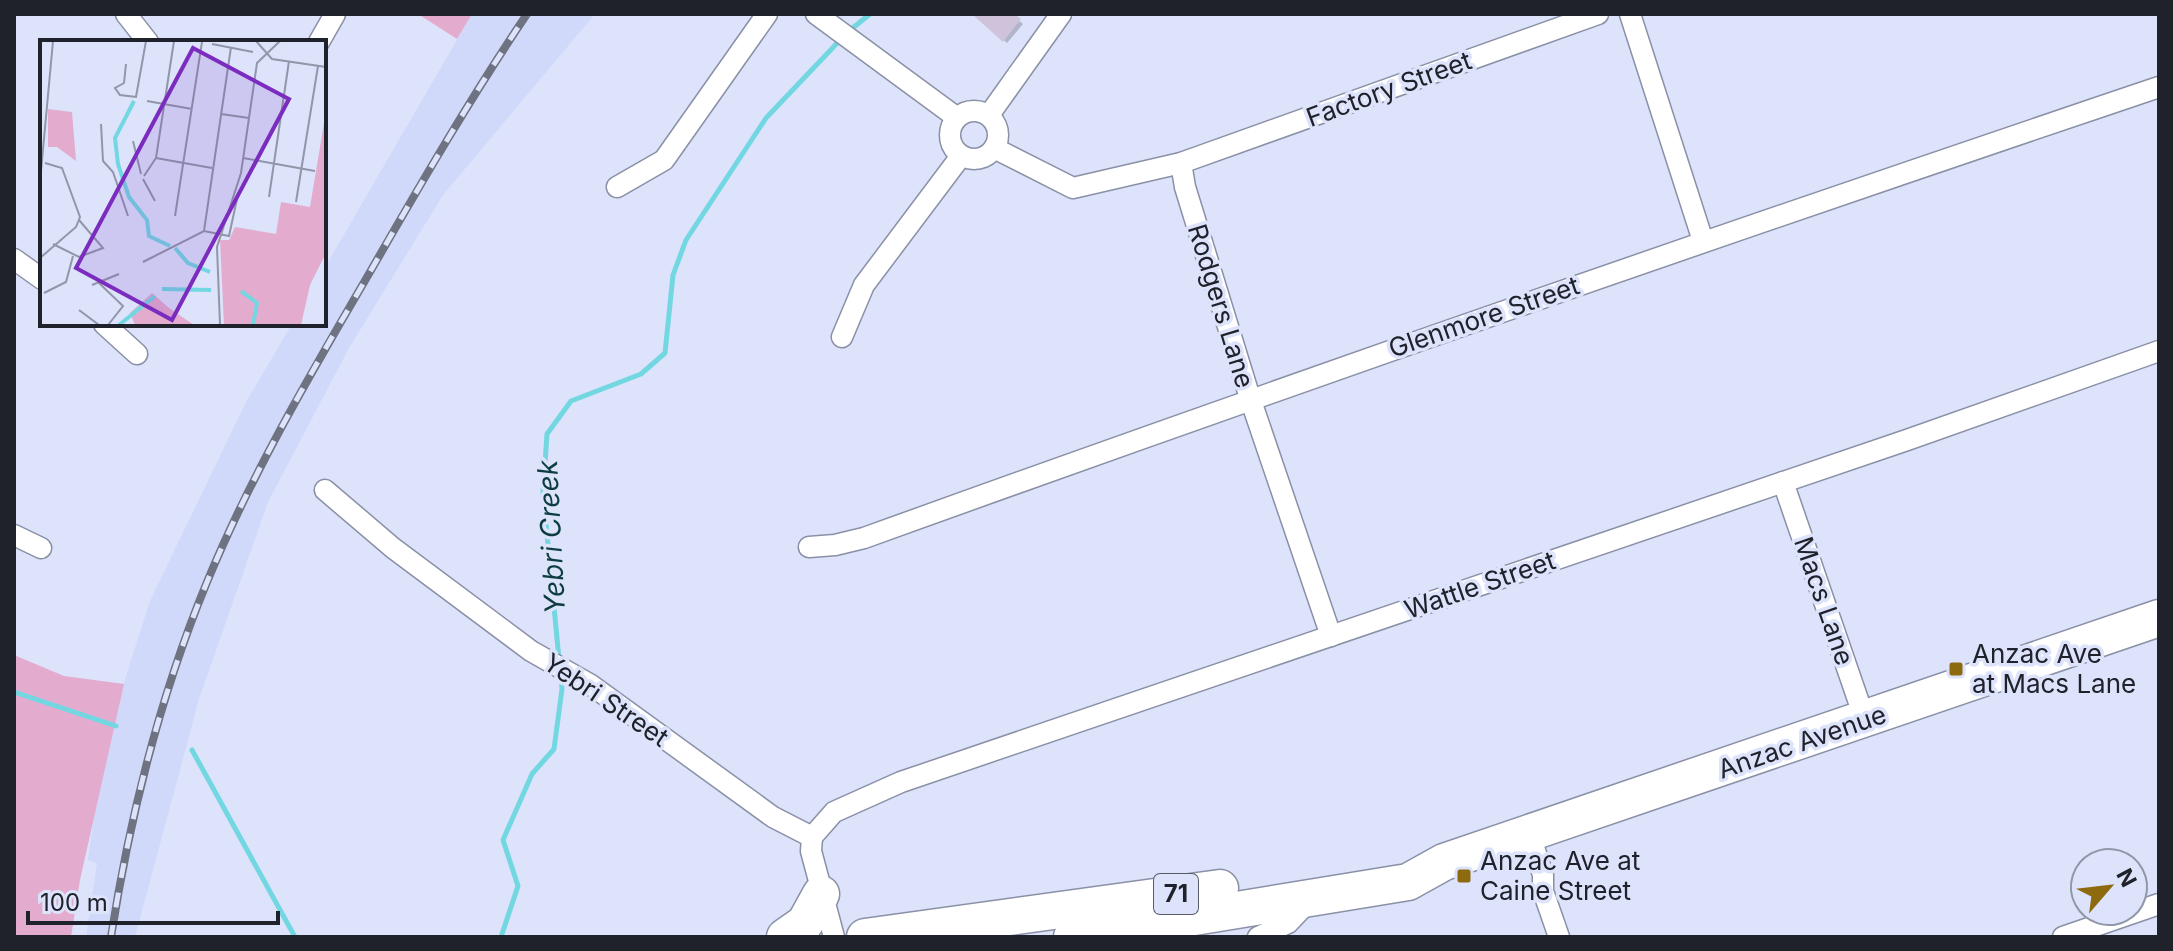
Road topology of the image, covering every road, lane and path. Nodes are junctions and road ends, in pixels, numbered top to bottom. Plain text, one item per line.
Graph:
1 (126, 14) edge
2 (335, 14) edge
3 (767, 14) edge
4 (816, 14) edge
5 (1061, 14) edge
6 (1598, 14) edge
7 (1630, 14) edge
8 (146, 40) edge
9 (320, 40) edge
10 (2159, 87) edge
11 (989, 115) junction
12 (956, 117) junction
13 (994, 148) junction
14 (961, 156) junction
15 (1181, 163) junction
16 (617, 187) dead end
17 (1703, 241) junction
18 (14, 259) edge
19 (40, 278) edge
20 (106, 326) edge
21 (842, 337) dead end
22 (2159, 351) edge
23 (137, 354) dead end
24 (1250, 398) junction
25 (1783, 482) junction
26 (325, 490) dead end
27 (14, 535) edge
28 (809, 547) dead end
29 (41, 548) dead end
30 (2159, 618) edge
31 (1331, 636) junction
32 (1865, 720) junction
33 (1530, 835) junction
34 (812, 837) junction
35 (1444, 862) junction
36 (821, 894) junction
37 (1311, 899) junction
38 (2159, 904) edge
39 (1265, 935) edge
40 (785, 937) edge
41 (834, 937) edge
42 (865, 937) edge
43 (1072, 937) edge
44 (1559, 937) edge
45 (2063, 937) edge

1 - 8 street
2 - 9 street
3 - 16 street
4 - 12 street
5 - 11 street
6 - 15 street, Factory Street
7 - 17 street
10 - 17 street, Glenmore Street
11 - 12 street
11 - 13 street
12 - 14 street
13 - 14 street
13 - 15 street
14 - 21 street
15 - 24 street, Rodgers Lane
17 - 24 street, Glenmore Street
18 - 19 street
20 - 23 street
22 - 25 street, Wattle Street
24 - 28 street, Glenmore Street
24 - 31 street, Rodgers Lane
25 - 31 street, Wattle Street
25 - 32 street, Macs Lane
26 - 34 street, Yebri Street
27 - 29 street
30 - 32 highway, Anzac Avenue / 71
31 - 34 street, Wattle Street
32 - 33 highway, Anzac Avenue / 71
33 - 35 highway, Anzac Avenue / 71
33 - 44 street
34 - 36 street
35 - 37 highway, Anzac Avenue / 71
35 - 42 highway, Anzac Avenue / 71
36 - 40 highway
36 - 41 street
37 - 39 street
37 - 43 highway, Anzac Avenue / 71
38 - 45 street

